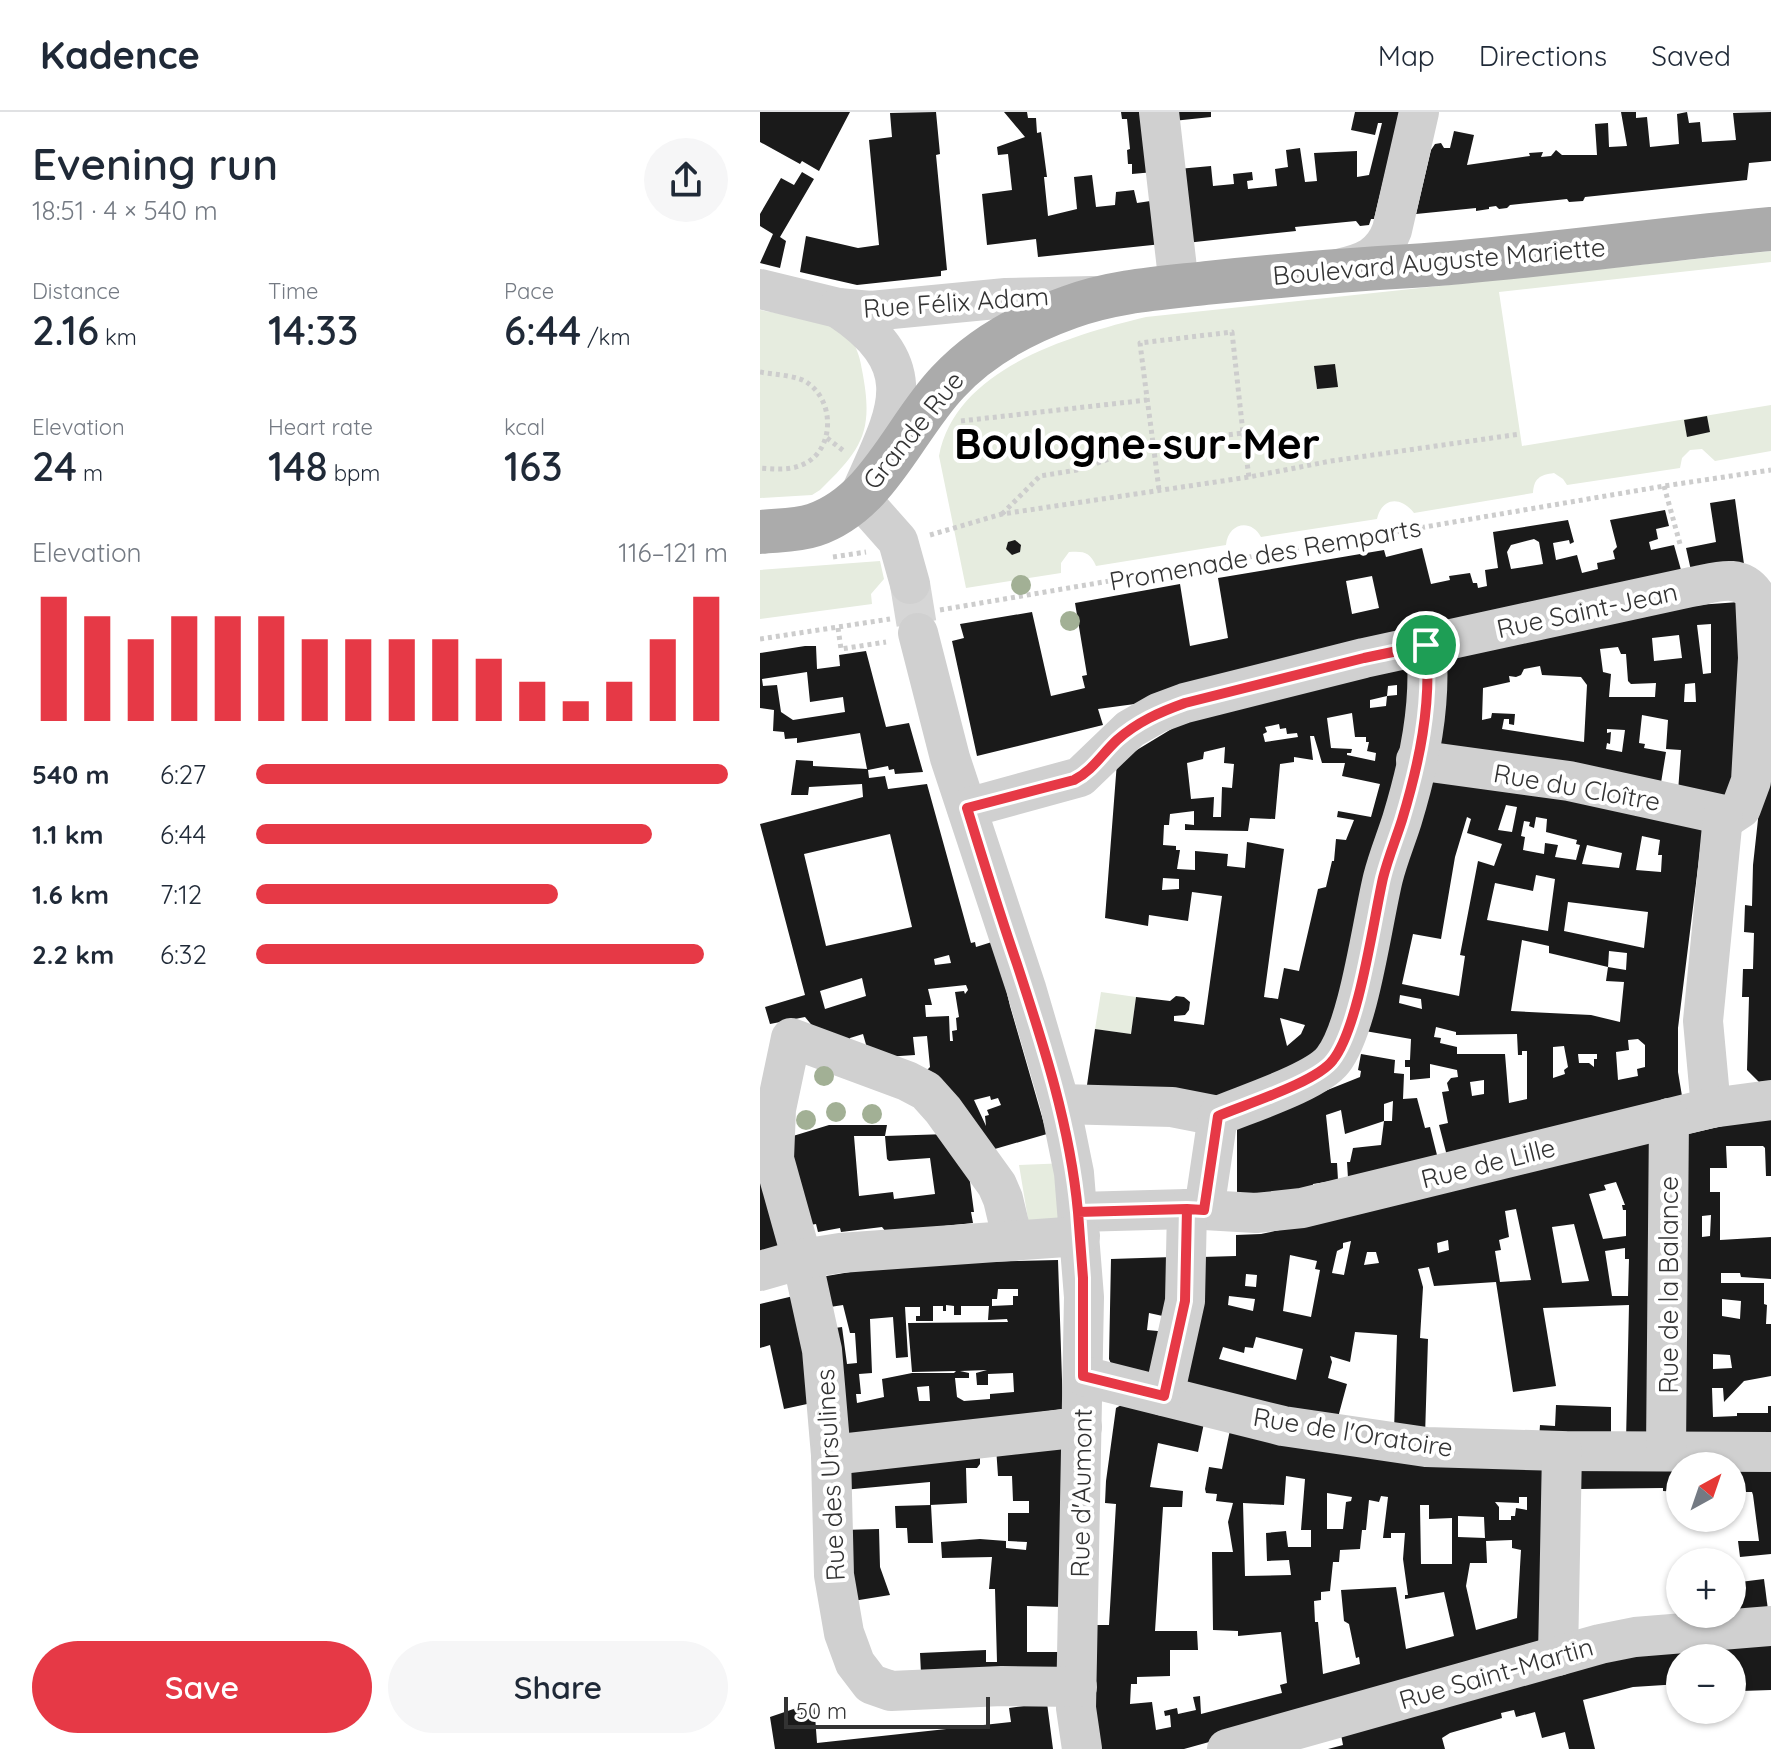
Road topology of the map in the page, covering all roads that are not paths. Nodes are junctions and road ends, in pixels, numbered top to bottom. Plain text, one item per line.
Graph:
1 (1159, 112) edge
2 (1419, 112) edge
3 (1771, 229) edge
4 (1338, 269) junction
5 (1179, 286) junction
6 (760, 289) edge
7 (1107, 296) junction
8 (838, 308) junction
9 (859, 497) junction
10 (760, 532) edge
11 (1426, 645) junction
12 (1765, 657) edge
13 (1416, 760) junction
14 (967, 808) junction
15 (1730, 814) junction
16 (1771, 1100) edge
17 (1711, 1108) junction
18 (1218, 1116) junction
19 (1064, 1118) junction
20 (1669, 1118) junction
21 (1196, 1209) junction
22 (1079, 1224) junction
23 (998, 1242) junction
24 (802, 1259) junction
25 (760, 1271) edge
26 (1083, 1376) junction
27 (1165, 1392) junction
28 (1074, 1428) junction
29 (1562, 1451) junction
30 (1666, 1451) junction
31 (1771, 1452) edge
32 (831, 1455) junction
33 (1771, 1626) edge
34 (1558, 1656) junction
35 (1077, 1687) junction
36 (1082, 1749) edge
37 (1227, 1749) edge

1 - 5 street
2 - 4 street
3 - 4 main road, Boulevard Auguste Mariette
4 - 5 main road, Boulevard Auguste Mariette
5 - 7 main road, Boulevard Auguste Mariette
6 - 8 street, Rue Félix Adam
7 - 8 street, Rue Félix Adam
7 - 9 main road, Grande Rue
8 - 9 street
9 - 10 main road, Grande Rue
9 - 14 street, Rue d'Aumont
11 - 12 street, Rue Saint-Jean
11 - 13 street
11 - 14 street, Rue Saint-Jean
12 - 15 street
13 - 15 street, Rue du Cloître
13 - 18 street
14 - 19 street, Rue d'Aumont
15 - 17 street
16 - 17 street, Rue de Lille
17 - 20 street, Rue de Lille
18 - 19 street
18 - 21 street
19 - 22 street, Rue d'Aumont
20 - 21 street, Rue de Lille
20 - 30 street, Rue de la Balance
21 - 22 street, Rue de Lille
21 - 27 street
22 - 23 street, Rue de Lille
22 - 26 street, Rue d'Aumont
23 - 24 street, Rue de Lille
23 - 24 street, Rue des Ursulines
24 - 25 street, Rue de Lille
24 - 32 street, Rue des Ursulines
26 - 27 street, Rue de l'Oratoire
26 - 28 street, Rue d'Aumont
27 - 29 street, Rue de l'Oratoire
28 - 32 street
28 - 35 street, Rue d'Aumont
29 - 30 street, Rue de l'Oratoire
29 - 34 street
30 - 31 street, Rue de l'Oratoire
32 - 35 street, Rue des Ursulines
33 - 34 street, Rue Saint-Martin
34 - 37 street, Rue Saint-Martin
35 - 36 street, Rue d'Aumont

